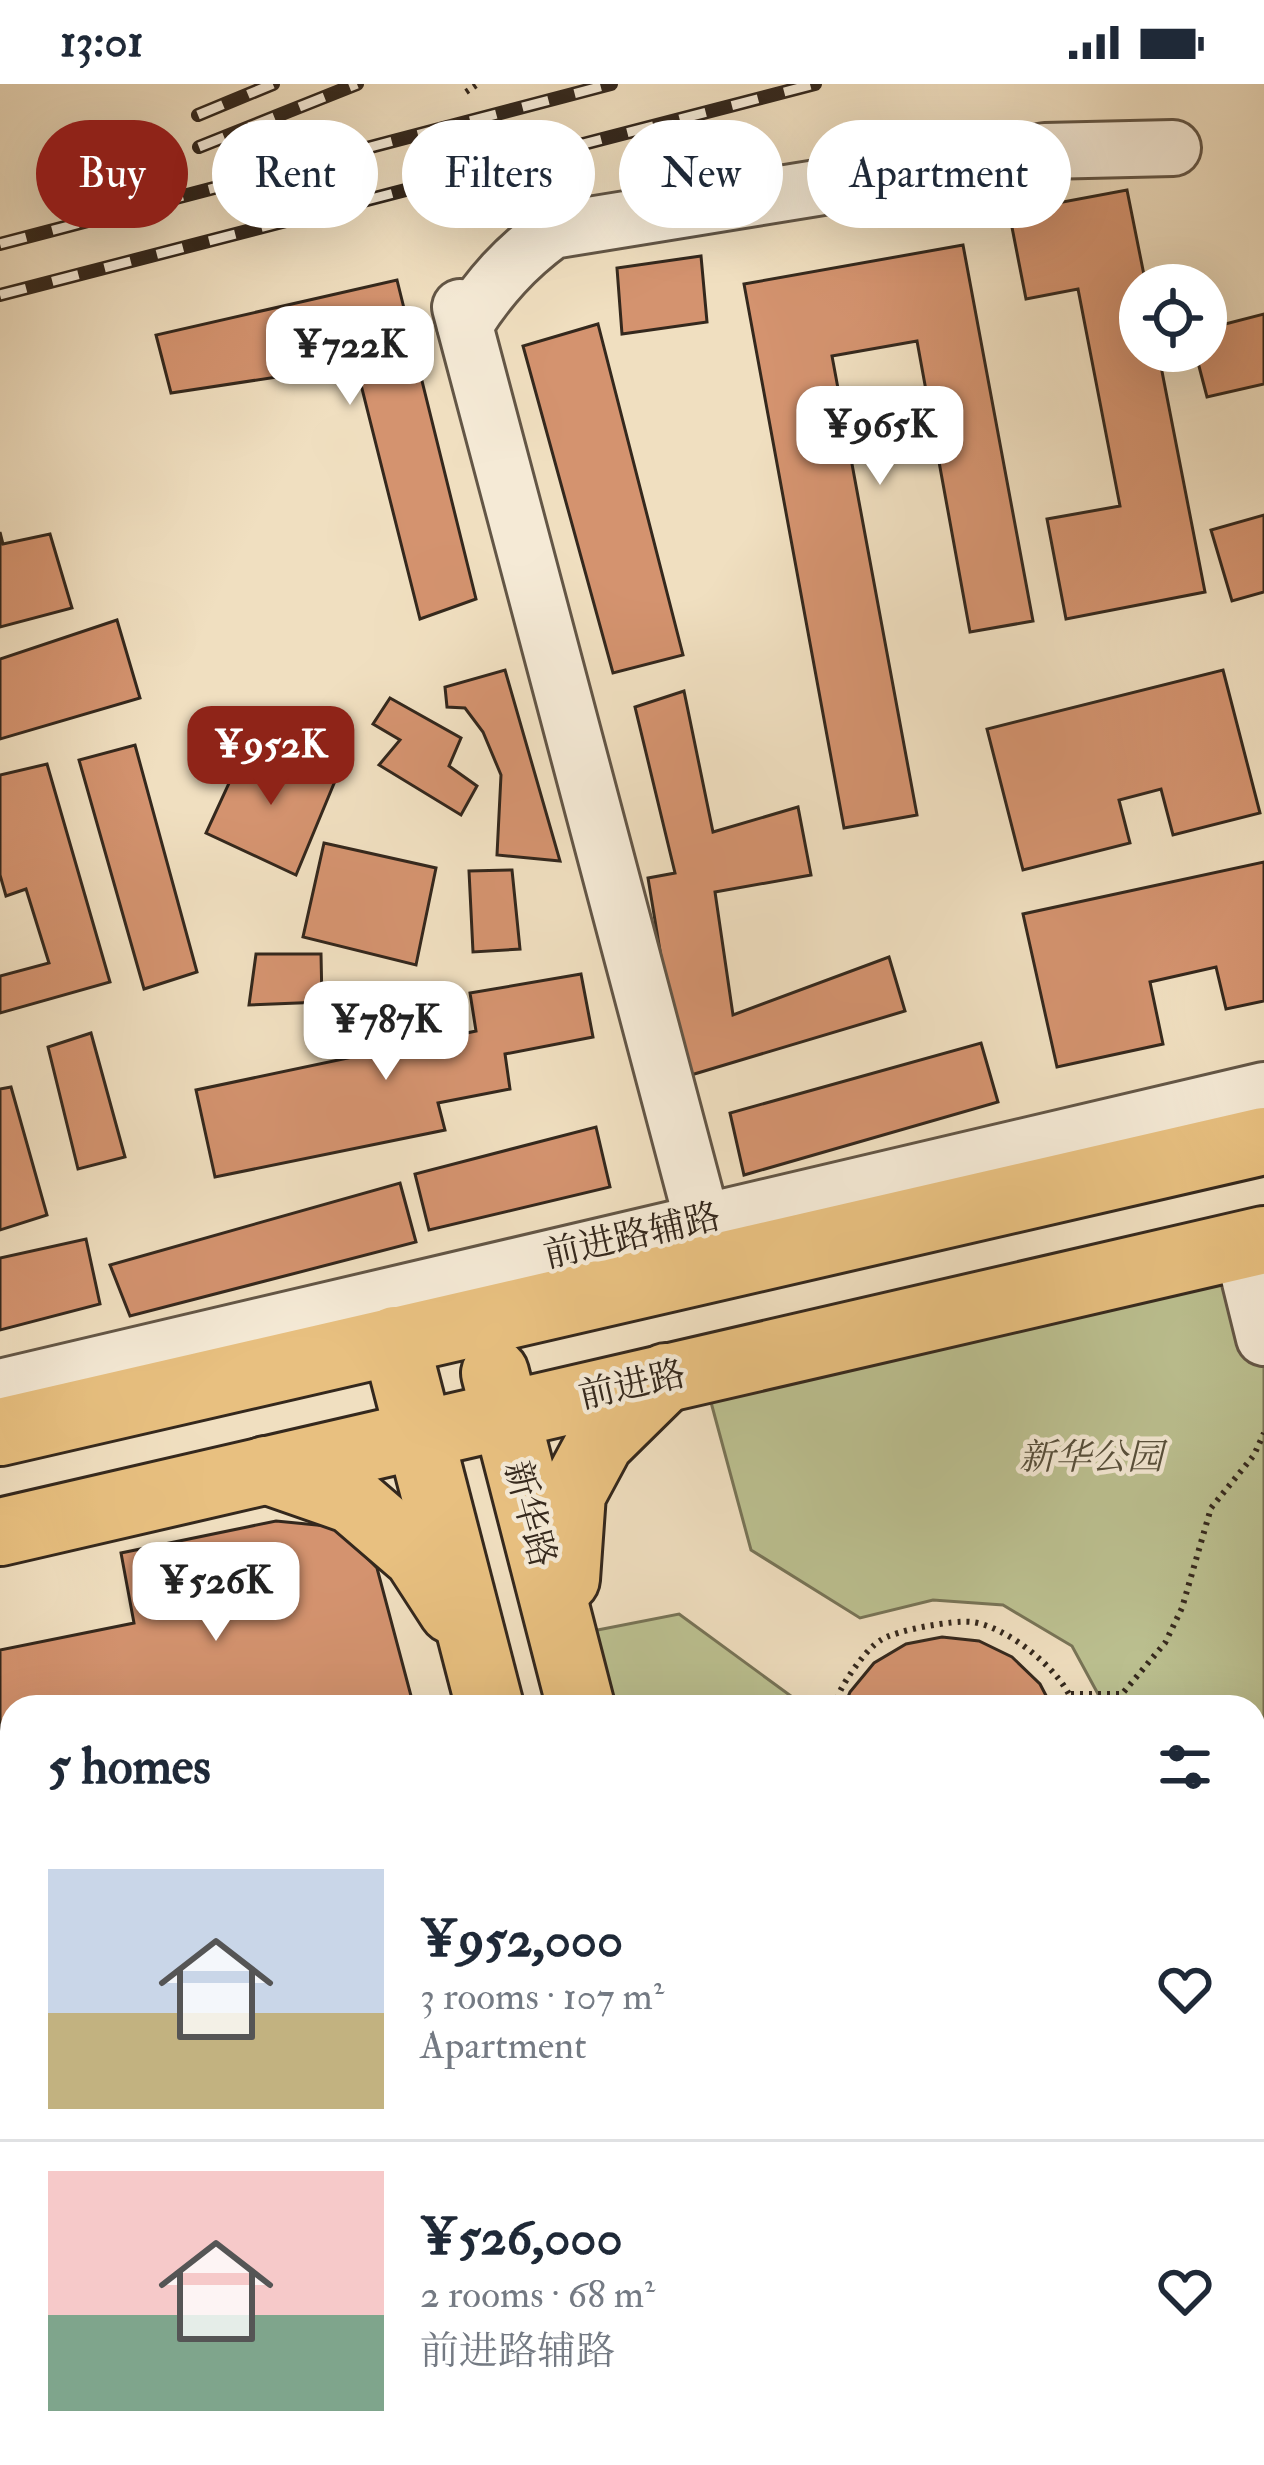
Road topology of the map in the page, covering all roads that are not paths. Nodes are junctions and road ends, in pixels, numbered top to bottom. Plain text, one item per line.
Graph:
1 (1173, 148) dead end
2 (1264, 1090) edge
3 (1264, 1141) edge
4 (708, 1243) junction
5 (1254, 1256) edge
6 (483, 1320) junction
7 (1264, 1338) edge
8 (395, 1340) junction
9 (666, 1377) junction
10 (0, 1387) edge
11 (504, 1414) junction
12 (0, 1432) edge
13 (418, 1434) junction
14 (257, 1472) junction
15 (0, 1532) edge
16 (0, 1559) edge
17 (562, 1637) junction
18 (473, 1643) junction
19 (487, 1695) edge
20 (578, 1695) edge

1 - 4 street
2 - 4 street, 前进路辅路
3 - 4 main road
4 - 6 main road
4 - 10 street, 前进路辅路
5 - 7 street
5 - 9 main road, 前进路
6 - 8 main road
6 - 11 main road, 新华路
8 - 12 main road
8 - 13 main road
9 - 11 main road, 前进路
9 - 17 main road
11 - 13 main road, 前进路
11 - 17 main road, 新华路
13 - 14 main road, 前进路
13 - 18 main road
14 - 15 main road, 前进路
14 - 16 street
14 - 18 main road
17 - 20 main road, 新华路
18 - 19 main road

